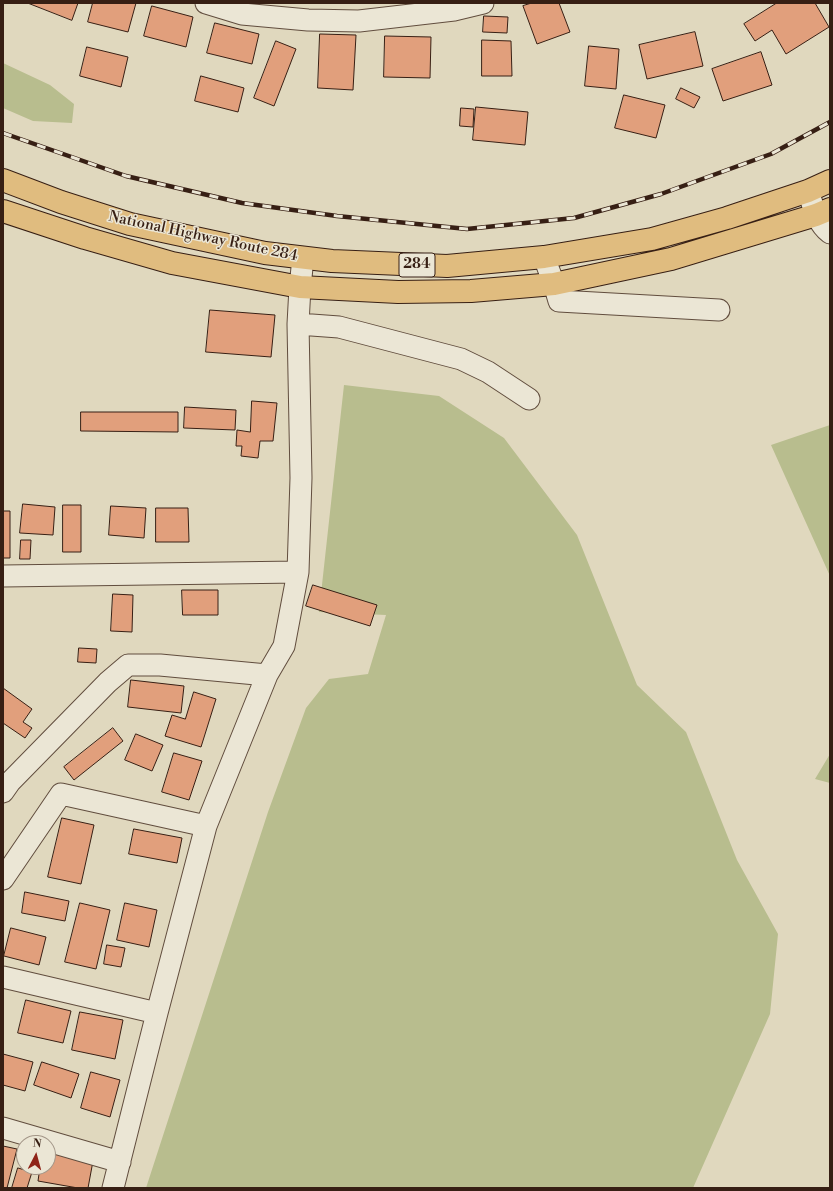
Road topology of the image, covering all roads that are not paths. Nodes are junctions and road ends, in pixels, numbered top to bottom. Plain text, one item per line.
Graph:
1 (206, 3) edge
2 (372, 3) edge
3 (483, 3) edge
4 (358, 21) junction
5 (3, 180) edge
6 (830, 181) edge
7 (808, 191) junction
8 (3, 211) edge
9 (823, 212) edge
10 (830, 233) edge
11 (544, 257) junction
12 (303, 258) junction
13 (554, 284) junction
14 (300, 287) junction
15 (719, 310) dead end
16 (298, 324) junction
17 (529, 399) dead end
18 (298, 572) junction
19 (3, 576) edge
20 (268, 674) junction
21 (3, 792) edge
22 (206, 826) junction
23 (3, 880) edge
24 (3, 977) edge
25 (156, 1013) junction
26 (3, 1128) edge
27 (120, 1162) junction
28 (113, 1188) edge

1 - 4 street
2 - 4 street
3 - 4 street
5 - 12 highway, National Highway Route 284 / 284
6 - 7 highway, National Highway Route 284 / 284
7 - 9 street
7 - 11 highway, National Highway Route 284 / 284
8 - 14 highway, National Highway Route 284 / 284
9 - 10 street
9 - 13 highway, National Highway Route 284 / 284
11 - 12 highway, National Highway Route 284 / 284
11 - 13 street
12 - 14 street
13 - 14 highway, National Highway Route 284 / 284
13 - 15 street
14 - 16 street
16 - 17 street
16 - 18 street
18 - 19 street
18 - 20 street
20 - 21 street
20 - 22 street
22 - 23 street
22 - 25 street
24 - 25 street
25 - 27 street
26 - 27 street
27 - 28 street

